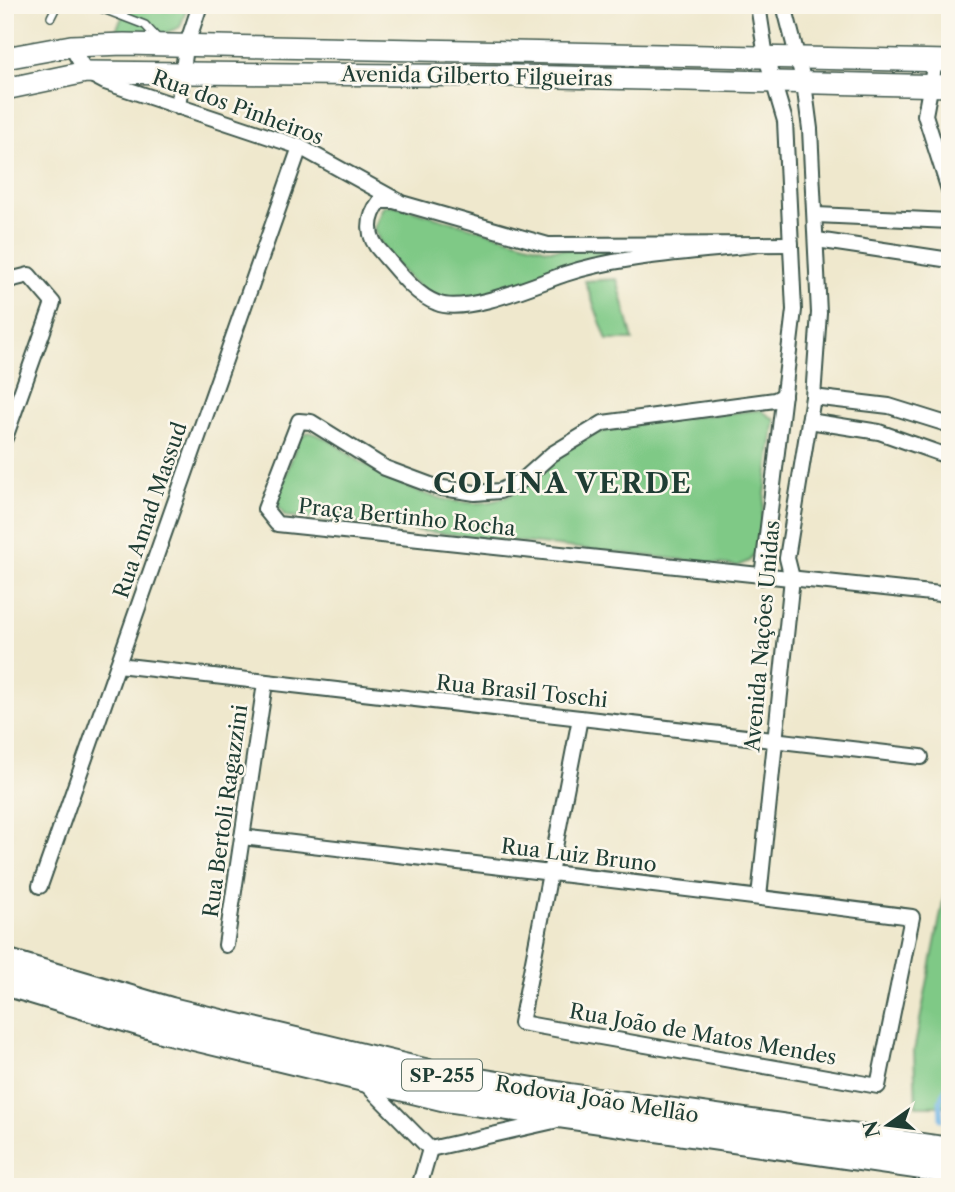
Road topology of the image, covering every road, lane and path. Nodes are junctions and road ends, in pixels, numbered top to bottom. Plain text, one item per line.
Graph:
1 (57, 5) edge
2 (93, 5) edge
3 (201, 5) edge
4 (758, 5) edge
5 (784, 5) edge
6 (51, 17) dead end
7 (71, 46) junction
8 (175, 46) junction
9 (517, 51) junction
10 (766, 57) junction
11 (5, 58) edge
12 (796, 58) junction
13 (942, 62) edge
14 (86, 72) junction
15 (184, 72) junction
16 (516, 76) junction
17 (774, 82) junction
18 (804, 83) junction
19 (928, 86) junction
20 (950, 86) edge
21 (5, 89) edge
22 (178, 107) junction
23 (300, 147) junction
24 (950, 193) edge
25 (400, 202) junction
26 (816, 215) junction
27 (950, 221) edge
28 (817, 240) junction
29 (760, 244) junction
30 (791, 244) junction
31 (950, 260) edge
32 (5, 281) edge
33 (784, 395) junction
34 (813, 397) junction
35 (809, 421) junction
36 (950, 425) edge
37 (5, 438) edge
38 (950, 457) edge
39 (762, 577) junction
40 (792, 579) junction
41 (950, 595) edge
42 (118, 665) junction
43 (265, 683) junction
44 (579, 718) junction
45 (775, 740) junction
46 (921, 757) dead end
47 (242, 837) junction
48 (548, 873) junction
49 (40, 886) dead end
50 (759, 897) junction
51 (226, 945) dead end
52 (5, 961) edge
53 (5, 984) edge
54 (360, 1079) junction
55 (878, 1086) joint
56 (565, 1118) junction
57 (430, 1149) junction
58 (950, 1150) edge
59 (950, 1171) edge
60 (419, 1187) edge

1 - 6 lane
2 - 8 lane
3 - 8 street
4 - 10 street, Avenida Nações Unidas
5 - 12 street, Avenida Nações Unidas
7 - 8 main road, Avenida Gilberto Filgueiras
7 - 11 main road, Avenida Gilberto Filgueiras
7 - 14 street
8 - 9 main road, Avenida Gilberto Filgueiras
8 - 15 street
9 - 10 main road, Avenida Gilberto Filgueiras
9 - 16 main road
10 - 12 main road, Avenida Gilberto Filgueiras
10 - 17 street, Avenida Nações Unidas
12 - 13 main road, Avenida Gilberto Filgueiras
12 - 18 street, Avenida Nações Unidas
13 - 19 street
14 - 15 main road, Avenida Gilberto Filgueiras
14 - 21 main road, Avenida Gilberto Filgueiras
14 - 22 street, Rua dos Pinheiros
15 - 16 main road, Avenida Gilberto Filgueiras
15 - 22 street
16 - 17 main road, Avenida Gilberto Filgueiras
17 - 18 main road, Avenida Gilberto Filgueiras
17 - 30 street, Avenida Nações Unidas
18 - 19 main road, Avenida Gilberto Filgueiras
18 - 26 street, Avenida Nações Unidas
19 - 20 main road, Avenida Gilberto Filgueiras
19 - 24 street
22 - 23 street, Rua dos Pinheiros
23 - 25 street, Rua dos Pinheiros
23 - 42 street, Rua Amad Massud
25 - 29 street, Rua dos Pinheiros
25 - 29 street, Rua dos Pinheiros
26 - 27 street
26 - 28 street, Avenida Nações Unidas
28 - 31 street
28 - 34 street, Avenida Nações Unidas
29 - 30 street, Rua dos Pinheiros
30 - 33 street, Avenida Nações Unidas
32 - 37 street
33 - 39 street, Avenida Nações Unidas
33 - 39 street, Praça Bertinho Rocha
34 - 35 street, Avenida Nações Unidas
34 - 36 street
35 - 38 street
35 - 40 street, Avenida Nações Unidas
39 - 40 street, Praça Bertinho Rocha
40 - 41 street, Praça Bertinho Rocha
40 - 45 street, Avenida Nações Unidas
42 - 43 street, Rua Brasil Toschi
42 - 49 street, Rua Amad Massud
43 - 44 street, Rua Brasil Toschi
43 - 47 street, Rua Bertoli Ragazzini
44 - 45 street, Rua Brasil Toschi
44 - 48 street
45 - 46 street, Rua Brasil Toschi
45 - 50 street, Avenida Nações Unidas
47 - 48 street, Rua Luiz Bruno
47 - 51 street, Rua Bertoli Ragazzini
48 - 50 street, Rua Luiz Bruno
48 - 55 street, Rua João de Matos Mendes
50 - 55 street, Rua Luiz Bruno
52 - 58 highway, Rodovia João Mellão / SP-255
53 - 54 highway, Rodovia João Mellão / SP-255
54 - 56 highway, Rodovia João Mellão / SP-255
54 - 57 street
56 - 57 street
56 - 59 highway, Rodovia João Mellão / SP-255
57 - 60 street

